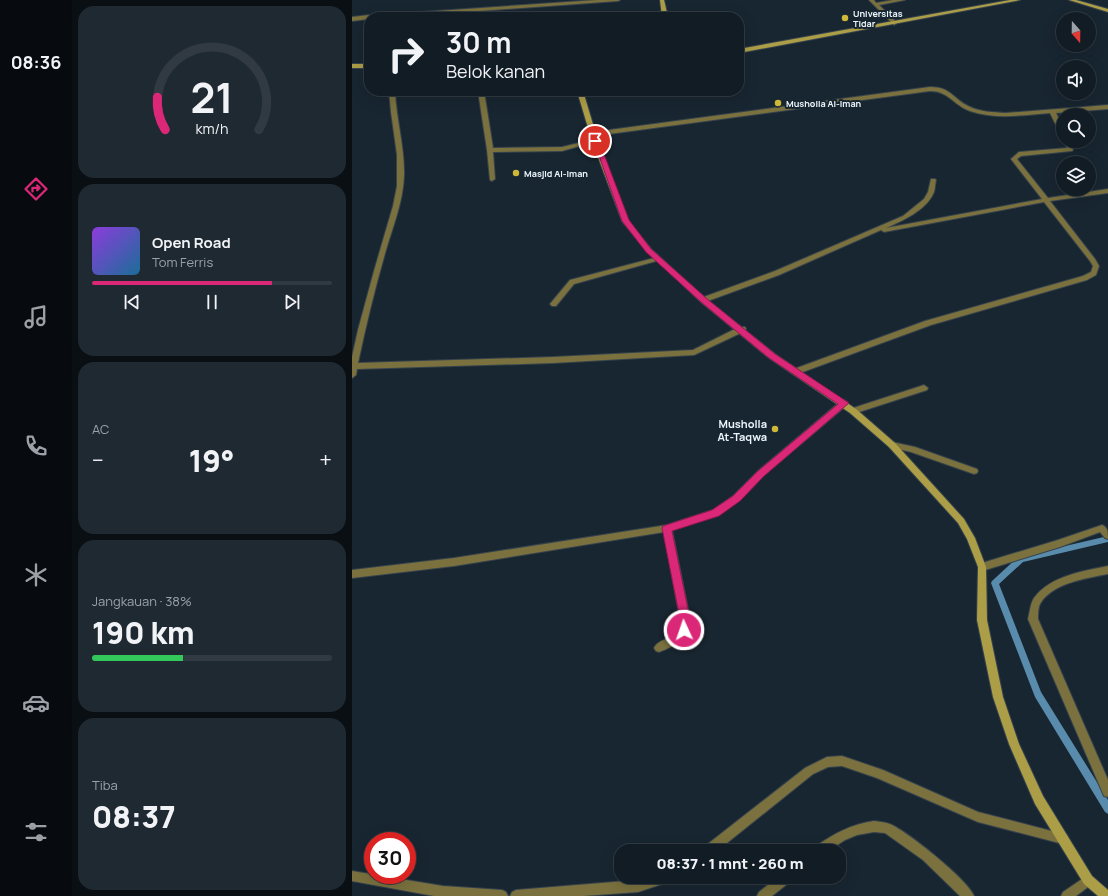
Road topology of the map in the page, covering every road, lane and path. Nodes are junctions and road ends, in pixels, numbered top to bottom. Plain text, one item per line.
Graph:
1 (618, 0) edge
2 (662, 0) edge
3 (871, 0) edge
4 (903, 0) edge
5 (1018, 0) edge
6 (1071, 0) edge
7 (877, 4) junction
8 (1108, 11) edge
9 (447, 12) edge
10 (664, 12) edge
11 (364, 18) edge
12 (352, 19) edge
13 (894, 23) junction
14 (744, 50) edge
15 (352, 66) edge
16 (364, 66) edge
17 (392, 96) edge
18 (482, 96) edge
19 (582, 96) edge
20 (1108, 106) edge
21 (1052, 111) junction
22 (1056, 119) edge
23 (595, 138) junction
24 (1069, 148) edge
25 (490, 150) junction
26 (492, 179) dead end
27 (934, 180) dead end
28 (1108, 191) edge
29 (1046, 200) junction
30 (873, 232) junction
31 (658, 258) junction
32 (703, 300) junction
33 (554, 304) dead end
34 (742, 329) junction
35 (354, 366) junction
36 (797, 372) junction
37 (352, 374) edge
38 (924, 388) dead end
39 (844, 403) junction
40 (853, 411) junction
41 (892, 444) junction
42 (974, 471) dead end
43 (666, 528) junction
44 (1108, 536) edge
45 (982, 567) junction
46 (1108, 570) edge
47 (352, 574) edge
48 (659, 648) dead end
49 (1108, 792) edge
50 (1063, 839) junction
51 (717, 844) edge
52 (828, 844) edge
53 (352, 876) edge
54 (1088, 880) junction
55 (645, 884) edge
56 (778, 884) edge
57 (442, 894) edge
58 (502, 896) edge
59 (516, 896) edge
60 (763, 896) edge
61 (968, 896) edge
62 (1067, 896) edge
63 (1107, 896) edge

1 - 9 street
2 - 10 street
3 - 7 street
4 - 7 street
5 - 13 street
6 - 8 street
7 - 13 street
11 - 12 street
13 - 14 street
15 - 16 street
17 - 35 street
18 - 25 street
19 - 23 street
20 - 21 street
21 - 22 street
21 - 23 street
23 - 25 street
23 - 31 street
24 - 29 street
25 - 26 street
27 - 30 street
28 - 29 street
29 - 30 street
29 - 36 street
30 - 32 street
31 - 32 street
31 - 33 street
32 - 34 street
34 - 35 street
34 - 36 street
35 - 37 street
36 - 39 street
38 - 40 street
39 - 40 street
39 - 43 street
40 - 41 street
41 - 42 street
41 - 45 street
43 - 47 street
43 - 48 street
44 - 45 street
45 - 50 street
46 - 49 street
50 - 51 street
50 - 54 street
52 - 61 street
53 - 57 street
54 - 62 street
54 - 63 street
55 - 59 street
56 - 60 street
57 - 58 street

